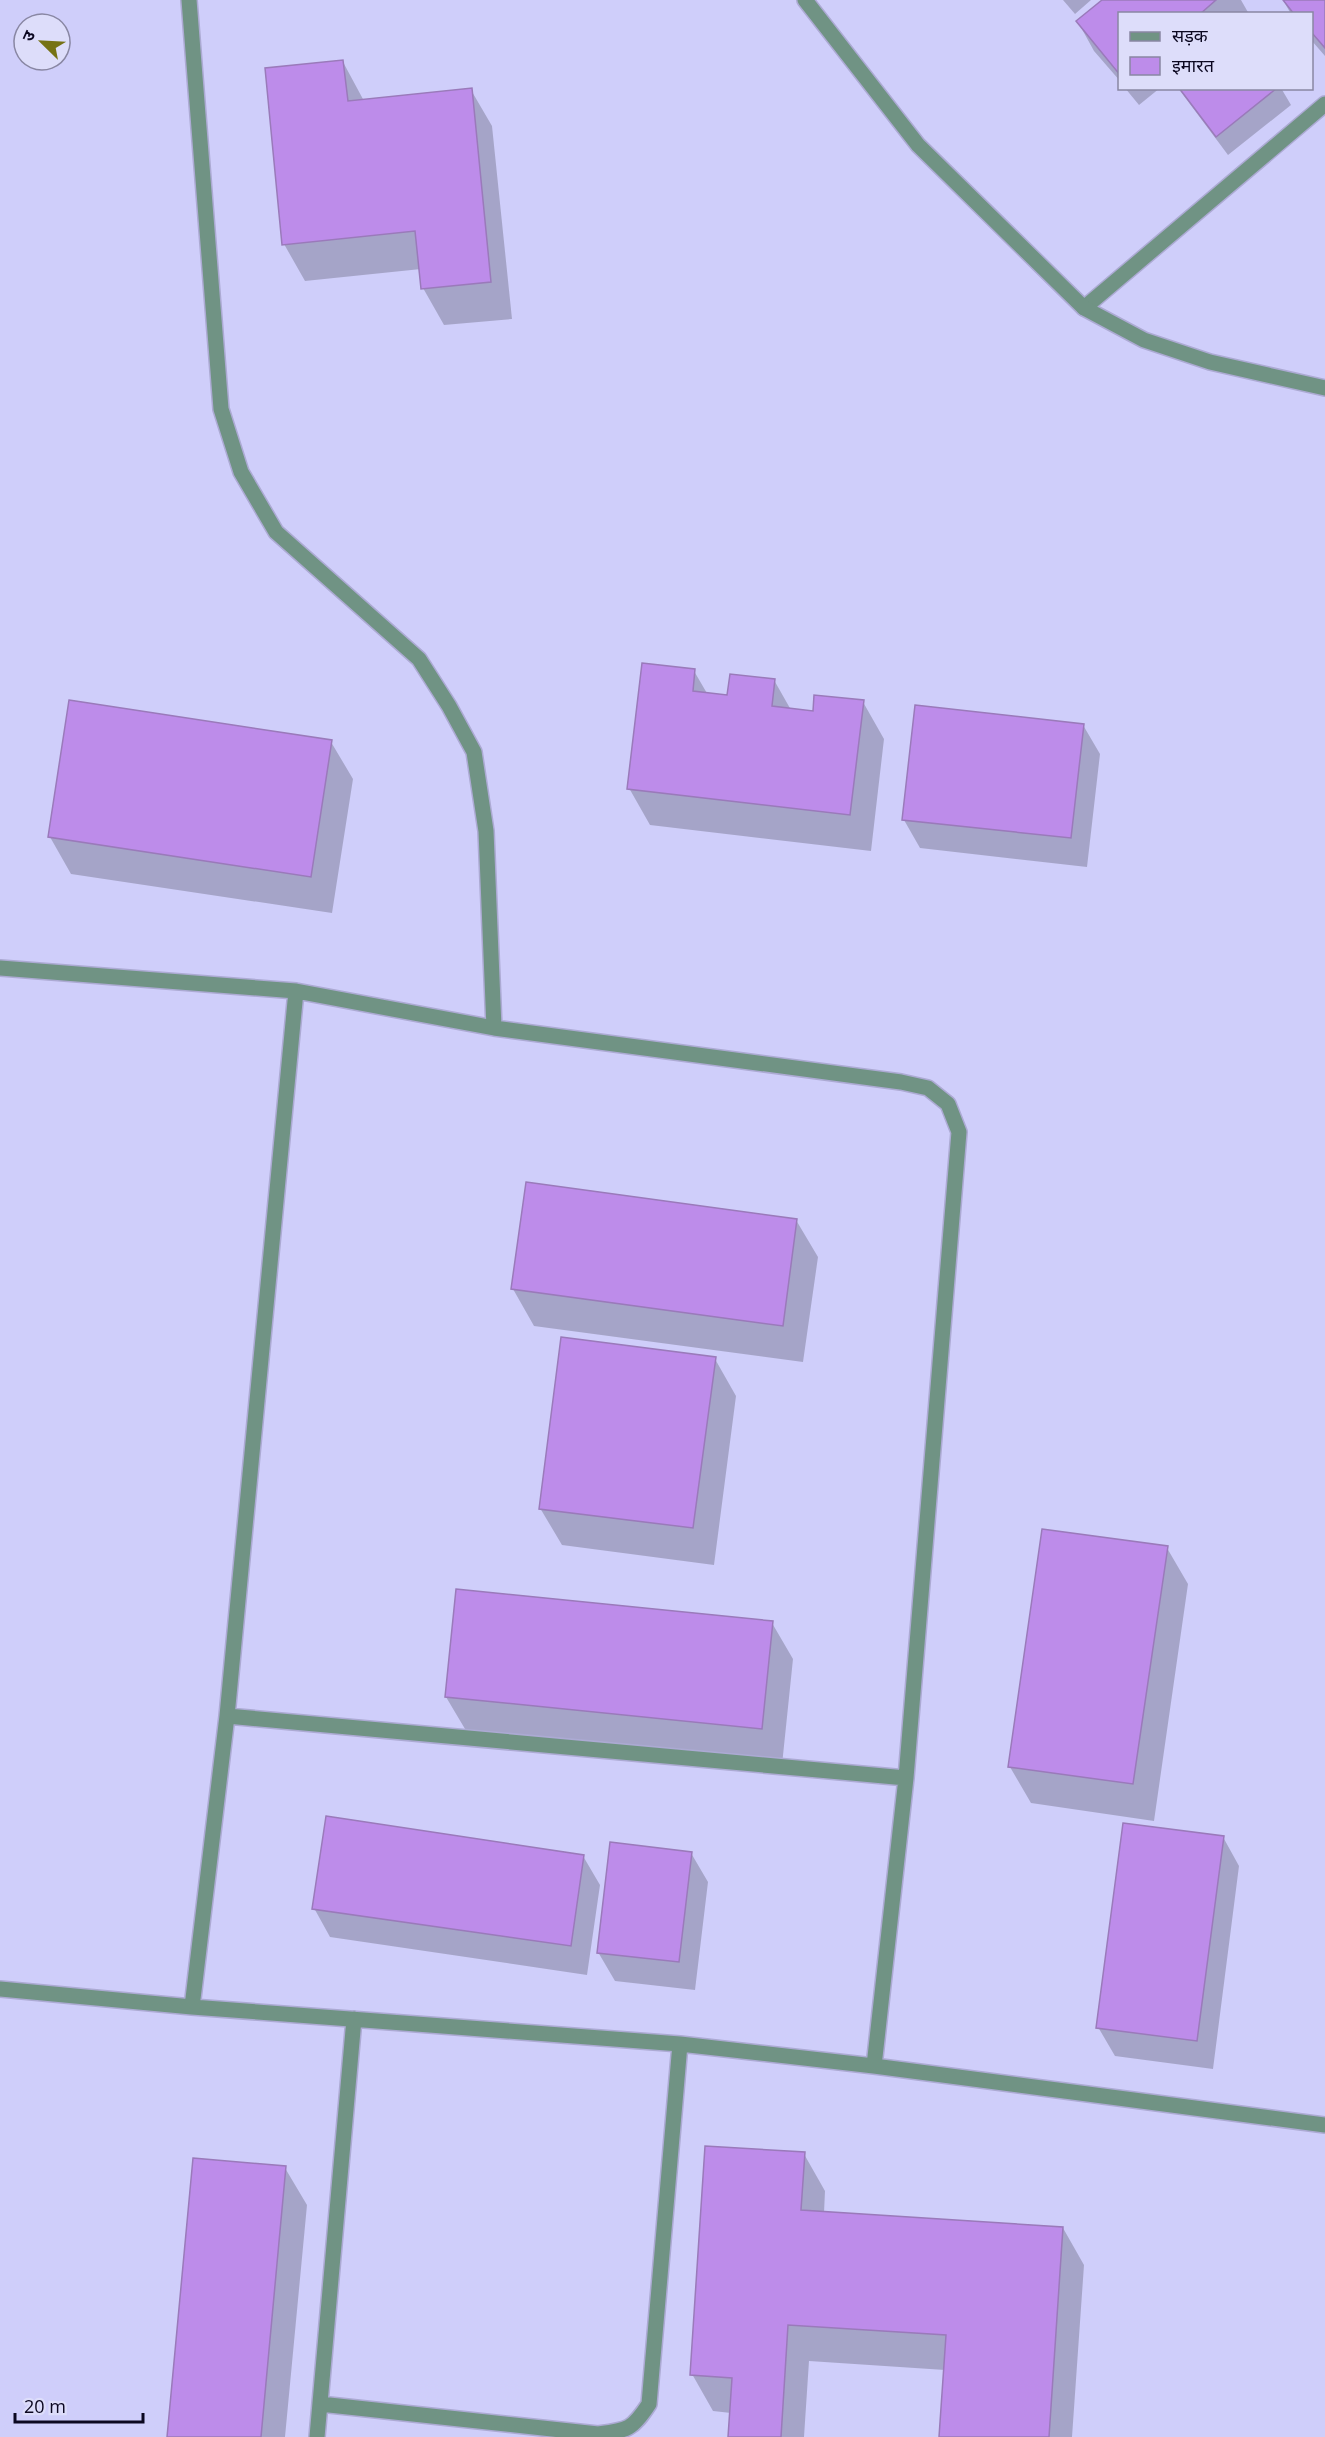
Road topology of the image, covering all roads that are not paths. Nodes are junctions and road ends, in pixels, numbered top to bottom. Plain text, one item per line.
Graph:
1 (189, 0) edge
2 (805, 0) edge
3 (1325, 104) edge
4 (1084, 308) junction
5 (1325, 375) edge
6 (1319, 387) edge
7 (0, 968) edge
8 (296, 991) junction
9 (494, 1028) junction
10 (227, 1716) junction
11 (906, 1778) junction
12 (0, 1989) edge
13 (192, 2007) junction
14 (354, 2019) junction
15 (680, 2044) junction
16 (874, 2066) junction
17 (1325, 2125) edge
18 (320, 2404) junction
19 (317, 2437) edge

1 - 9 street
2 - 4 street
3 - 4 street
4 - 6 street
5 - 6 street
7 - 8 street
8 - 9 street
8 - 10 street
9 - 11 street
10 - 11 street
10 - 13 street
11 - 16 street
12 - 13 street
13 - 14 street
14 - 15 street
14 - 18 street
15 - 16 street
15 - 18 street
16 - 17 street
18 - 19 street

